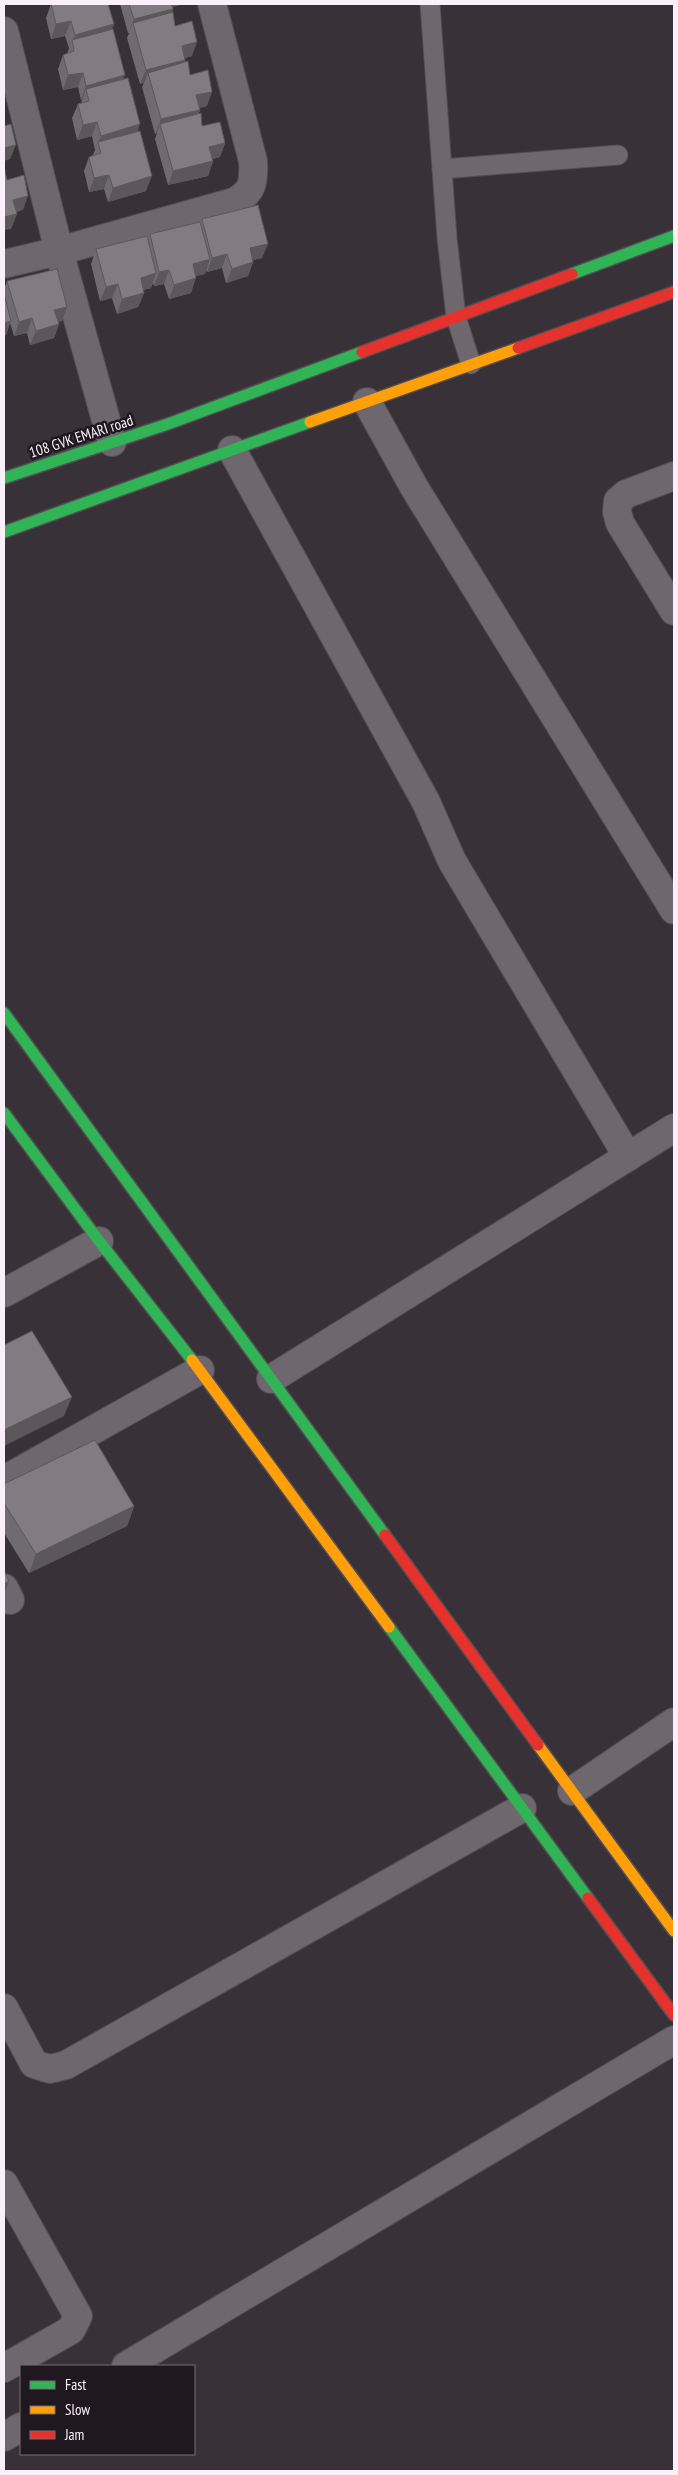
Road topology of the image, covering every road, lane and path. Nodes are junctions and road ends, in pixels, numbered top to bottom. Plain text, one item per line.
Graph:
1 (212, 4) edge
2 (430, 4) edge
3 (4, 31) edge
4 (618, 155) dead end
5 (442, 169) junction
6 (674, 236) edge
7 (59, 251) junction
8 (4, 264) edge
9 (674, 292) edge
10 (456, 317) junction
11 (471, 364) junction
12 (367, 402) junction
13 (112, 442) junction
14 (232, 450) junction
15 (674, 476) edge
16 (4, 478) edge
17 (4, 532) edge
18 (674, 612) edge
19 (674, 910) edge
20 (4, 1013) edge
21 (4, 1113) edge
22 (674, 1128) edge
23 (628, 1157) junction
24 (99, 1241) junction
25 (4, 1293) edge
26 (200, 1370) junction
27 (271, 1379) junction
28 (4, 1480) edge
29 (674, 1722) edge
30 (572, 1791) junction
31 (522, 1808) junction
32 (674, 1931) edge
33 (4, 2008) edge
34 (674, 2015) edge
35 (674, 2040) edge
36 (4, 2184) edge
37 (128, 2365) edge
38 (4, 2368) edge
39 (20, 2428) edge
40 (4, 2437) edge

1 - 7 street
2 - 5 lane
3 - 7 street
4 - 5 lane
5 - 10 lane
6 - 10 street, 108 GVK EMARI road
7 - 8 street
7 - 13 street
9 - 11 street
10 - 11 lane
10 - 13 street, 108 GVK EMARI road
11 - 12 street
12 - 14 street
12 - 19 street
13 - 16 street, 108 GVK EMARI road
14 - 17 street
14 - 23 street
15 - 18 street
20 - 27 street
21 - 24 street
22 - 23 street
23 - 27 street
24 - 25 street
24 - 26 street
26 - 28 street
26 - 31 street
27 - 30 street
29 - 30 street
30 - 32 street
31 - 33 street
31 - 34 street
35 - 37 street
36 - 38 street
39 - 40 street

